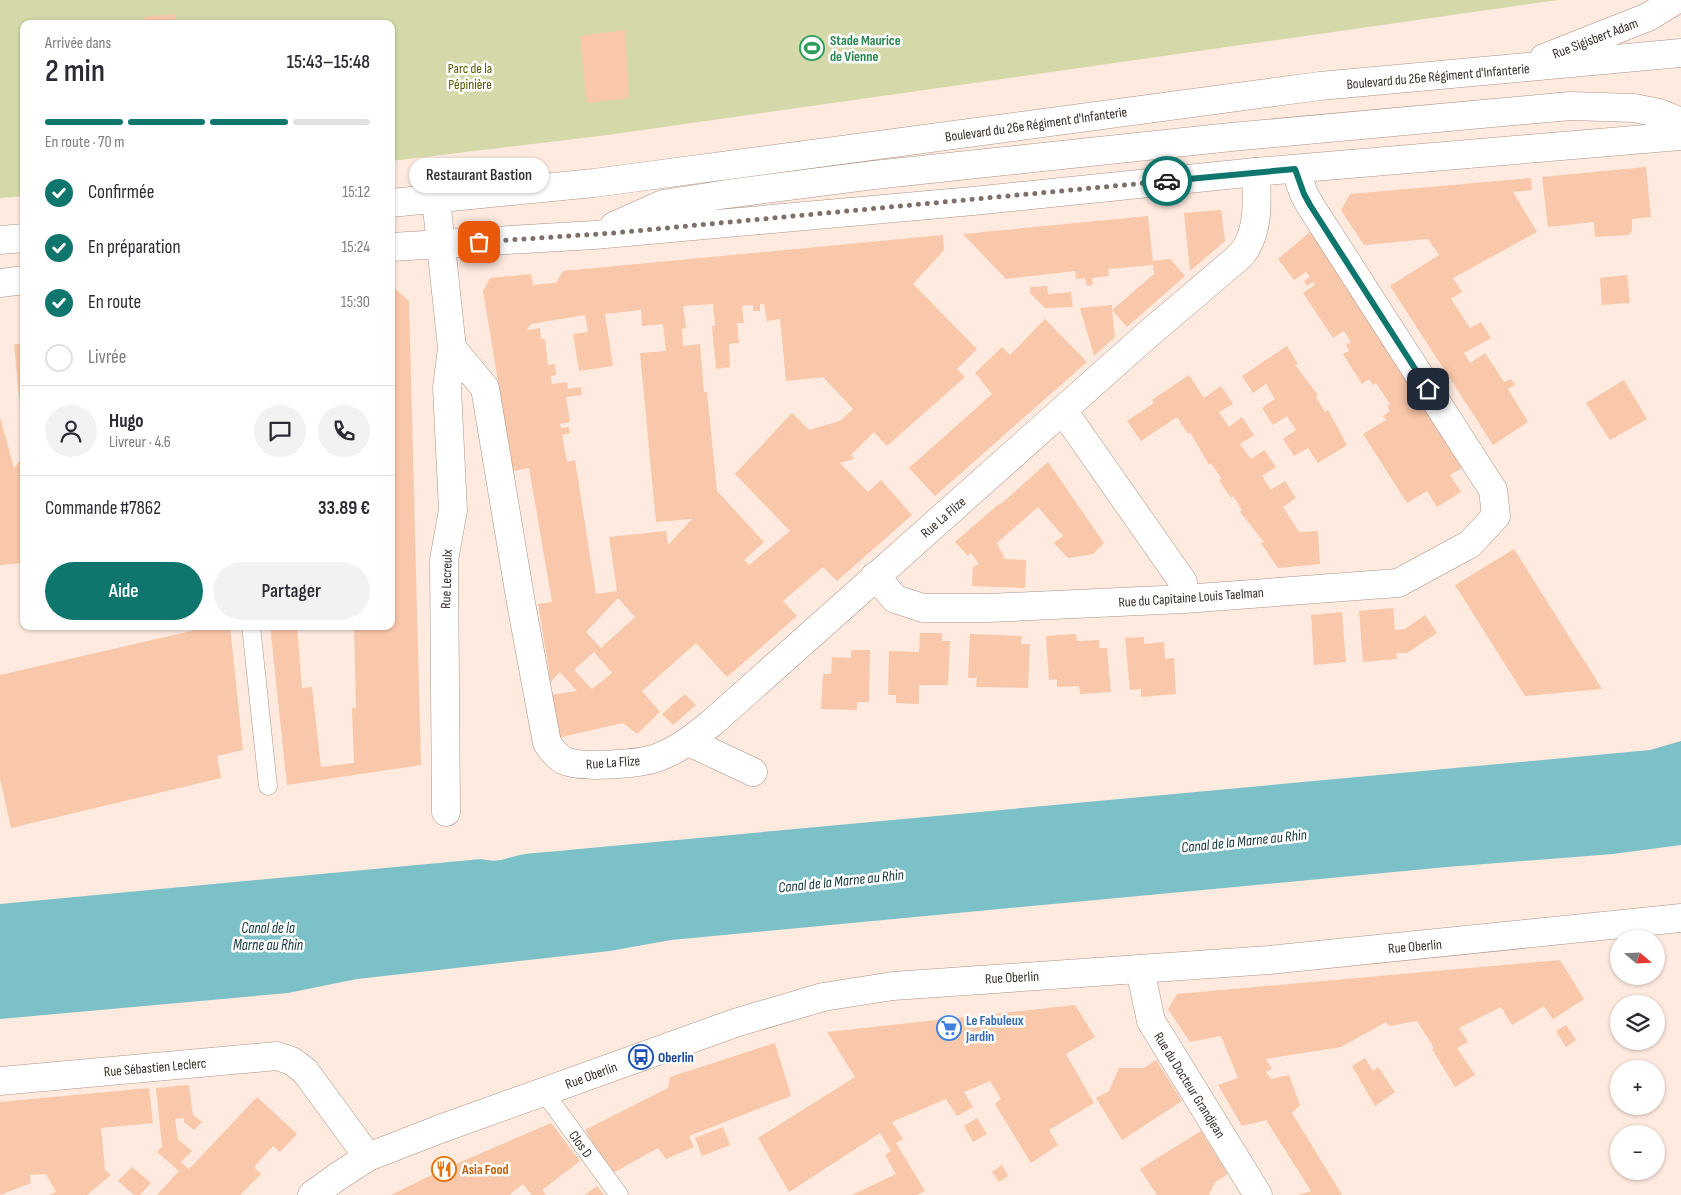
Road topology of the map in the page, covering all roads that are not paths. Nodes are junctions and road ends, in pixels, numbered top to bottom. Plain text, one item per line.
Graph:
1 (1676, 0) edge
2 (1681, 53) edge
3 (1512, 70) junction
4 (1681, 122) edge
5 (1681, 136) edge
6 (1295, 169) junction
7 (1256, 172) junction
8 (436, 199) junction
9 (395, 204) edge
10 (594, 235) junction
11 (20, 238) edge
12 (0, 240) edge
13 (441, 244) junction
14 (395, 247) edge
15 (20, 280) edge
16 (0, 283) edge
17 (452, 348) junction
18 (1064, 412) junction
19 (875, 576) junction
20 (1184, 599) junction
21 (251, 630) edge
22 (689, 742) junction
23 (753, 772) dead end
24 (268, 786) dead end
25 (446, 812) dead end
26 (1681, 918) edge
27 (1140, 969) junction
28 (0, 1081) edge
29 (544, 1092) junction
30 (368, 1157) junction
31 (312, 1195) edge
32 (619, 1195) edge
33 (1258, 1195) edge

1 - 3 street, Rue Sigisbert Adam
2 - 3 street, Boulevard du 26e Régiment d'Infanterie
3 - 8 street, Boulevard du 26e Régiment d'Infanterie
4 - 10 street
5 - 6 street
6 - 7 street
6 - 20 street, Rue du Capitaine Louis Taelman
7 - 10 street
7 - 18 street, Rue La Flize
8 - 9 street, Boulevard du 26e Régiment d'Infanterie
8 - 13 street, Rue Lecreulx
10 - 13 street
11 - 12 street
13 - 14 street
13 - 17 street, Rue Lecreulx
15 - 16 street
17 - 22 street, Rue La Flize
17 - 25 street, Rue Lecreulx
18 - 19 street, Rue La Flize
18 - 20 street
19 - 20 street, Rue du Capitaine Louis Taelman
19 - 22 street, Rue La Flize
21 - 24 lane
22 - 23 street
26 - 27 street, Rue Oberlin
27 - 29 street, Rue Oberlin
27 - 33 street, Rue du Docteur Grandjean
28 - 30 street, Rue Sébastien Leclerc
29 - 30 street, Rue Oberlin
29 - 32 lane, Clos D
30 - 31 street, Rue Oberlin

